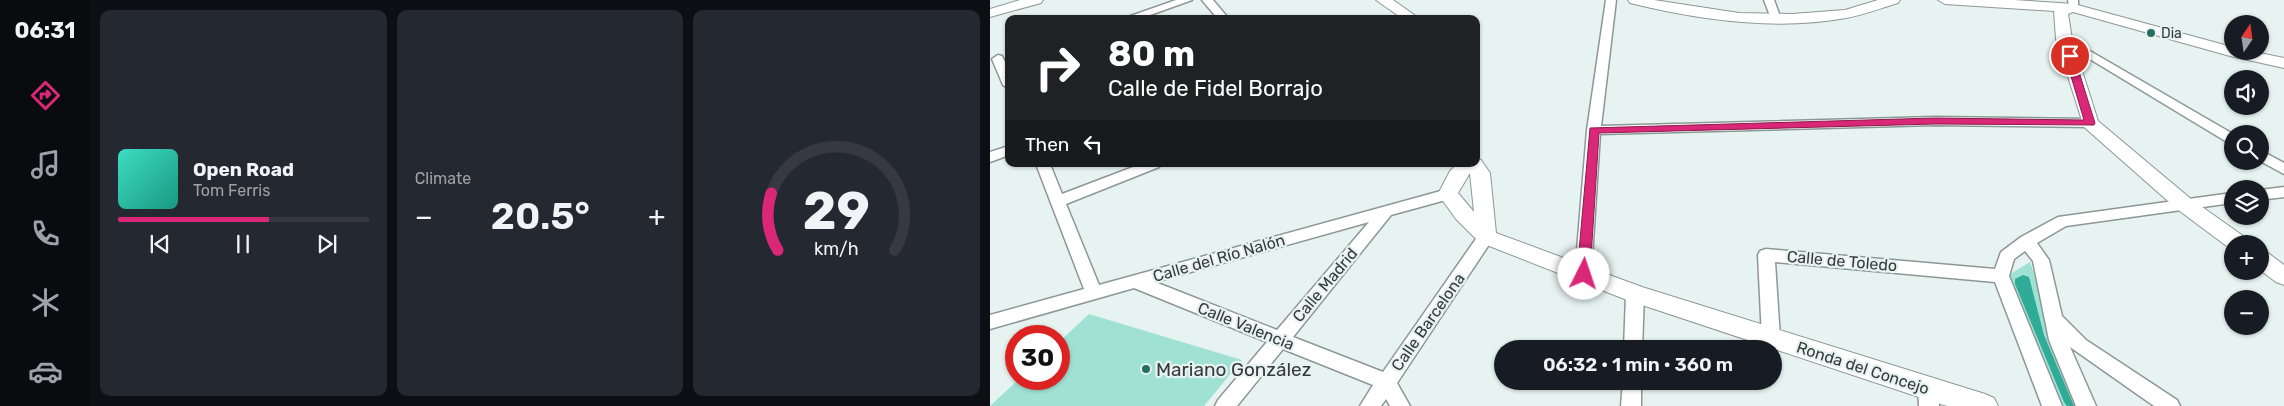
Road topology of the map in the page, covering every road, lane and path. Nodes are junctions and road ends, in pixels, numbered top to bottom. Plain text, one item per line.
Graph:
1 (1036, 0) edge
2 (1187, 0) edge
3 (1207, 0) edge
4 (1383, 0) edge
5 (1611, 0) edge
6 (1635, 0) edge
7 (1769, 0) edge
8 (1893, 0) edge
9 (1946, 0) edge
10 (2074, 4) edge
11 (990, 13) edge
12 (1140, 15) edge
13 (1220, 15) edge
14 (1407, 15) edge
15 (1776, 19) junction
16 (2064, 39) junction
17 (999, 59) edge
18 (2284, 63) edge
19 (1005, 74) edge
20 (2090, 123) junction
21 (1594, 130) junction
22 (2224, 134) edge
23 (1005, 151) edge
24 (990, 157) edge
25 (2269, 160) edge
26 (1044, 167) edge
27 (1146, 167) edge
28 (1465, 167) edge
29 (1476, 167) edge
30 (2284, 169) edge
31 (2284, 192) edge
32 (1448, 194) junction
33 (2269, 194) edge
34 (2224, 199) edge
35 (1059, 201) junction
36 (2184, 204) junction
37 (1387, 210) junction
38 (2227, 235) edge
39 (1486, 238) junction
40 (2027, 241) junction
41 (2269, 265) edge
42 (1584, 274) junction
43 (2001, 276) junction
44 (2284, 276) edge
45 (1136, 282) junction
46 (1094, 293) junction
47 (1635, 294) junction
48 (2053, 318) junction
49 (990, 322) edge
50 (1771, 338) junction
51 (1279, 339) junction
52 (1633, 340) edge
53 (1386, 382) junction
54 (1632, 390) edge
55 (1928, 398) edge
56 (1225, 406) edge
57 (1370, 406) edge
58 (1400, 406) edge
59 (1631, 406) edge
60 (1985, 406) edge
61 (2052, 406) edge
62 (2086, 406) edge
63 (2170, 406) edge

1 - 11 street
2 - 12 street
3 - 13 street
4 - 14 street
5 - 21 street
6 - 15 street
7 - 15 street
8 - 15 street
9 - 10 street
10 - 16 street
10 - 18 street
16 - 20 street
16 - 22 street
17 - 19 street
20 - 21 street
20 - 36 street
21 - 42 street
23 - 24 street
25 - 30 street
26 - 35 street
27 - 35 street
28 - 32 street
29 - 39 street
31 - 33 street
32 - 37 street, Calle del Río Nalón
32 - 39 street
34 - 36 street
35 - 46 street
36 - 38 street
36 - 40 street
37 - 45 street, Calle del Río Nalón
37 - 51 street, Calle Madrid
39 - 42 street, Ronda del Concejo
39 - 53 street, Calle Barcelona
40 - 43 street
40 - 48 street
41 - 44 street
42 - 47 street, Ronda del Concejo
43 - 50 street, Calle de Toledo
43 - 61 street
45 - 46 street, Calle del Río Nalón
45 - 51 street, Calle Valencia
46 - 49 street, Calle del Río Nalón
47 - 50 street, Ronda del Concejo
47 - 52 street
48 - 62 street
48 - 63 street
50 - 55 street, Ronda del Concejo
51 - 53 street, Calle Valencia
51 - 56 street, Calle Madrid
53 - 57 street, Calle Barcelona
53 - 58 street
54 - 59 street
55 - 60 street, Ronda del Concejo

